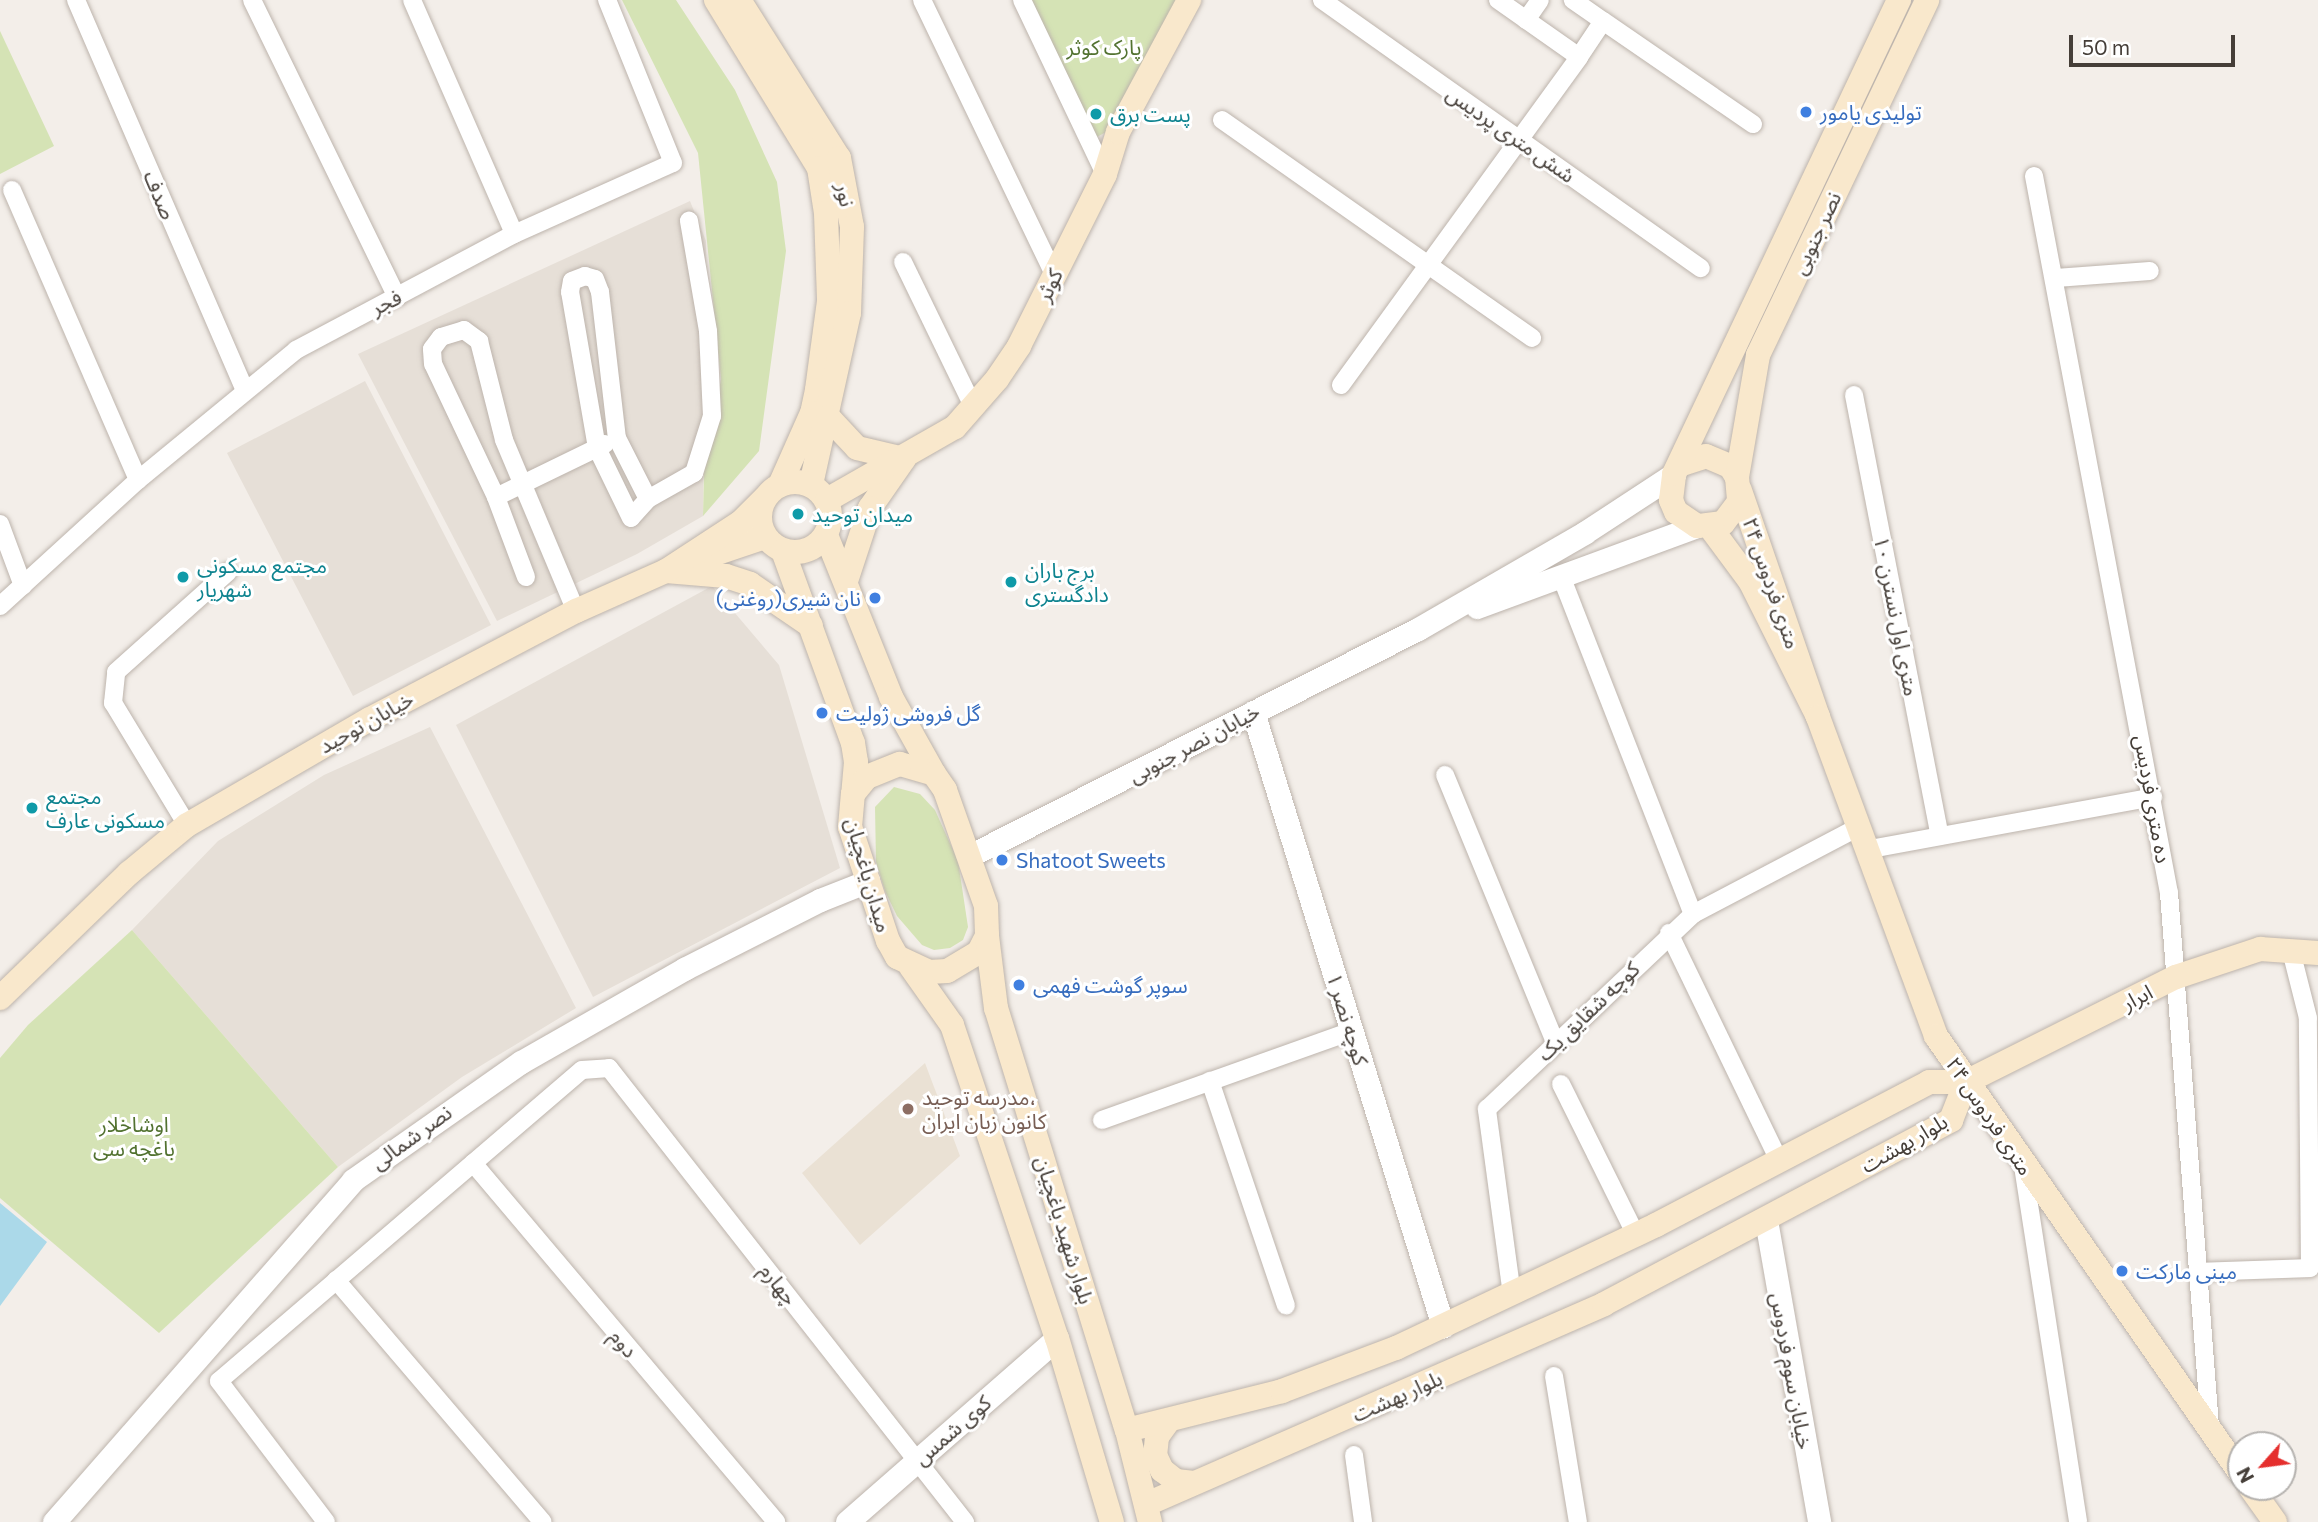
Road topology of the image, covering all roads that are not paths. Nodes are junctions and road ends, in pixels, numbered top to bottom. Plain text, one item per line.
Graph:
1 (76, 0) edge
2 (252, 0) edge
3 (412, 0) edge
4 (607, 0) edge
5 (716, 0) edge
6 (739, 0) edge
7 (922, 0) edge
8 (1021, 0) edge
9 (1189, 0) edge
10 (1322, 0) edge
11 (1498, 0) edge
12 (1540, 0) edge
13 (1573, 0) edge
14 (1899, 0) edge
15 (1927, 0) edge
16 (1526, 20) junction
17 (1603, 21) junction
18 (1579, 57) junction
19 (1222, 120) dead end
20 (1753, 124) dead end
21 (1520, 140) junction
22 (1105, 174) junction
23 (2034, 176) dead end
24 (12, 190) dead end
25 (689, 221) dead end
26 (514, 234) junction
27 (903, 262) dead end
28 (1429, 266) junction
29 (1701, 268) dead end
30 (2150, 271) dead end
31 (1054, 274) junction
32 (2056, 278) junction
33 (397, 297) junction
34 (1532, 338) dead end
35 (1341, 385) dead end
36 (244, 389) junction
37 (1854, 395) dead end
38 (973, 406) junction
39 (820, 415) junction
40 (617, 438) junction
41 (597, 447) junction
42 (904, 459) junction
43 (1678, 469) junction
44 (138, 480) junction
45 (1739, 483) junction
46 (522, 484) junction
47 (773, 491) junction
48 (819, 492) junction
49 (496, 497) junction
50 (648, 499) junction
51 (0, 524) edge
52 (1704, 527) junction
53 (827, 535) junction
54 (774, 544) junction
55 (666, 571) junction
56 (228, 572) dead end
57 (1561, 576) junction
58 (526, 577) dead end
59 (846, 581) junction
60 (23, 586) junction
61 (0, 606) edge
62 (576, 611) junction
63 (811, 626) junction
64 (1418, 629) junction
65 (1254, 712) junction
66 (1818, 717) junction
67 (934, 774) junction
68 (1445, 775) dead end
69 (853, 794) junction
70 (2153, 797) junction
71 (187, 825) junction
72 (1940, 836) junction
73 (1861, 839) junction
74 (969, 856) junction
75 (868, 881) junction
76 (1693, 914) junction
77 (1669, 933) junction
78 (987, 936) junction
79 (2291, 951) junction
80 (2318, 953) edge
81 (911, 967) junction
82 (2176, 977) junction
83 (0, 998) edge
84 (1352, 1031) junction
85 (1555, 1042) junction
86 (1210, 1081) junction
87 (1966, 1082) junction
88 (1561, 1084) dead end
89 (1102, 1119) dead end
90 (473, 1163) junction
91 (1780, 1163) junction
92 (2022, 1163) junction
93 (1766, 1220) junction
94 (1636, 1235) junction
95 (2198, 1272) junction
96 (336, 1280) junction
97 (1512, 1295) junction
98 (1286, 1306) dead end
99 (1443, 1326) junction
100 (1057, 1338) junction
101 (1554, 1376) dead end
102 (1167, 1423) junction
103 (1127, 1430) junction
104 (2210, 1431) junction
105 (1354, 1455) dead end
106 (2227, 1455) edge
107 (917, 1460) junction
108 (1194, 1483) junction
109 (2260, 1501) edge
110 (1148, 1513) edge
111 (54, 1522) edge
112 (326, 1522) edge
113 (543, 1522) edge
114 (776, 1522) edge
115 (847, 1522) edge
116 (965, 1522) edge
117 (1112, 1522) edge
118 (1363, 1522) edge
119 (1578, 1522) edge
120 (1819, 1522) edge
121 (2078, 1522) edge
122 (2275, 1522) edge

1 - 36 street, صدف
2 - 33 street
3 - 26 street
4 - 26 street, فجر
5 - 39 main road, نور
6 - 39 main road, نور
7 - 31 street
8 - 22 street
9 - 22 main road, کوثر
10 - 21 street, شش متری پردیس
11 - 16 street
12 - 16 street
13 - 17 street
14 - 43 main road, نصر جنوبی
15 - 45 main road, نصر جنوبی
16 - 18 street
17 - 18 street
17 - 20 street
18 - 21 street
19 - 28 street
21 - 28 street
21 - 29 street, شش متری پردیس
22 - 31 main road, کوثر
23 - 32 street, ده متری فردیس
24 - 44 street
25 - 50 street
26 - 33 street, فجر
27 - 38 street
28 - 34 street
28 - 35 street
30 - 32 street
31 - 38 main road, کوثر
32 - 70 street, ده متری فردیس
33 - 36 street, فجر
36 - 44 street, فجر
37 - 72 street, ۱۰ متری اول نسترن
38 - 42 main road, کوثر
39 - 42 main road
39 - 47 main road
39 - 48 main road
40 - 41 street
40 - 41 street
40 - 50 street
41 - 46 street
41 - 50 street
42 - 48 main road, کوثر
42 - 59 main road
43 - 45 main road
43 - 52 main road
43 - 64 street, خیابان نصر جنوبی
44 - 60 street, فجر
45 - 52 main road
45 - 66 main road, ۲۴ متری فردوس
46 - 49 street
46 - 49 street
46 - 62 street
47 - 48 main road
47 - 54 main road
47 - 55 main road, خیابان توحید
48 - 53 main road
49 - 58 street
51 - 60 street
52 - 57 street, خیابان نصر جنوبی
52 - 66 main road, ۲۴ متری فردوس
53 - 54 main road
53 - 59 main road
54 - 55 main road
54 - 63 main road
55 - 62 main road, خیابان توحید
55 - 63 main road
56 - 71 street
57 - 64 street, خیابان نصر جنوبی
57 - 76 street
59 - 67 main road
60 - 61 street, فجر
62 - 71 main road, خیابان توحید
63 - 69 main road
64 - 65 street, خیابان نصر جنوبی
65 - 74 street, خیابان نصر جنوبی
65 - 84 street, کوچه نصر ۱
66 - 73 main road, ۲۴ متری فردوس
67 - 69 main road, میدان یاغچیان
67 - 74 main road
68 - 85 street
69 - 75 main road, میدان یاغچیان
70 - 72 street, کوچه شقایق یک
70 - 82 street, ده متری فردیس
71 - 83 main road, خیابان توحید
72 - 73 street, کوچه شقایق یک
73 - 76 street, کوچه شقایق یک
73 - 87 main road, ۲۴ متری فردوس
74 - 78 main road
75 - 81 main road, میدان یاغچیان
75 - 111 street, نصر شمالی
76 - 77 street, کوچه شقایق یک
77 - 85 street, کوچه شقایق یک
77 - 91 street
78 - 81 main road
78 - 103 main road, بلوار شهید یاغچیان
79 - 80 main road, ابرار
79 - 82 main road, ابرار
79 - 95 street
81 - 100 main road, بلوار شهید یاغچیان
82 - 87 main road, ابرار
82 - 95 street, ده متری فردیس
84 - 86 street
84 - 99 street, کوچه نصر ۱
85 - 97 street, کوچه شقایق یک
86 - 89 street
86 - 98 street
87 - 91 main road, بلوار بهشت
87 - 92 main road, ۲۴ متری فردوس
87 - 93 main road, بلوار بهشت
88 - 94 street
90 - 96 street
90 - 107 street, چهارم
90 - 114 street, دوم
91 - 94 main road, بلوار بهشت
92 - 104 main road, ۲۴ متری فردوس
92 - 121 street
93 - 108 main road, بلوار بهشت
93 - 120 street, خیابان سوم فردوس
94 - 97 main road, بلوار بهشت
95 - 104 street, ده متری فردیس
96 - 112 street
96 - 113 street
97 - 99 main road, بلوار بهشت
99 - 102 main road, بلوار بهشت
100 - 107 street, کوی شمس
100 - 117 main road, بلوار شهید یاغچیان
101 - 119 street
102 - 103 main road, بلوار بهشت
102 - 108 main road
103 - 110 main road, بلوار شهید یاغچیان
104 - 106 main road, ۲۴ متری فردوس
105 - 118 street
107 - 115 street, کوی شمس
107 - 116 street, چهارم
108 - 110 main road, بلوار بهشت
109 - 122 main road

